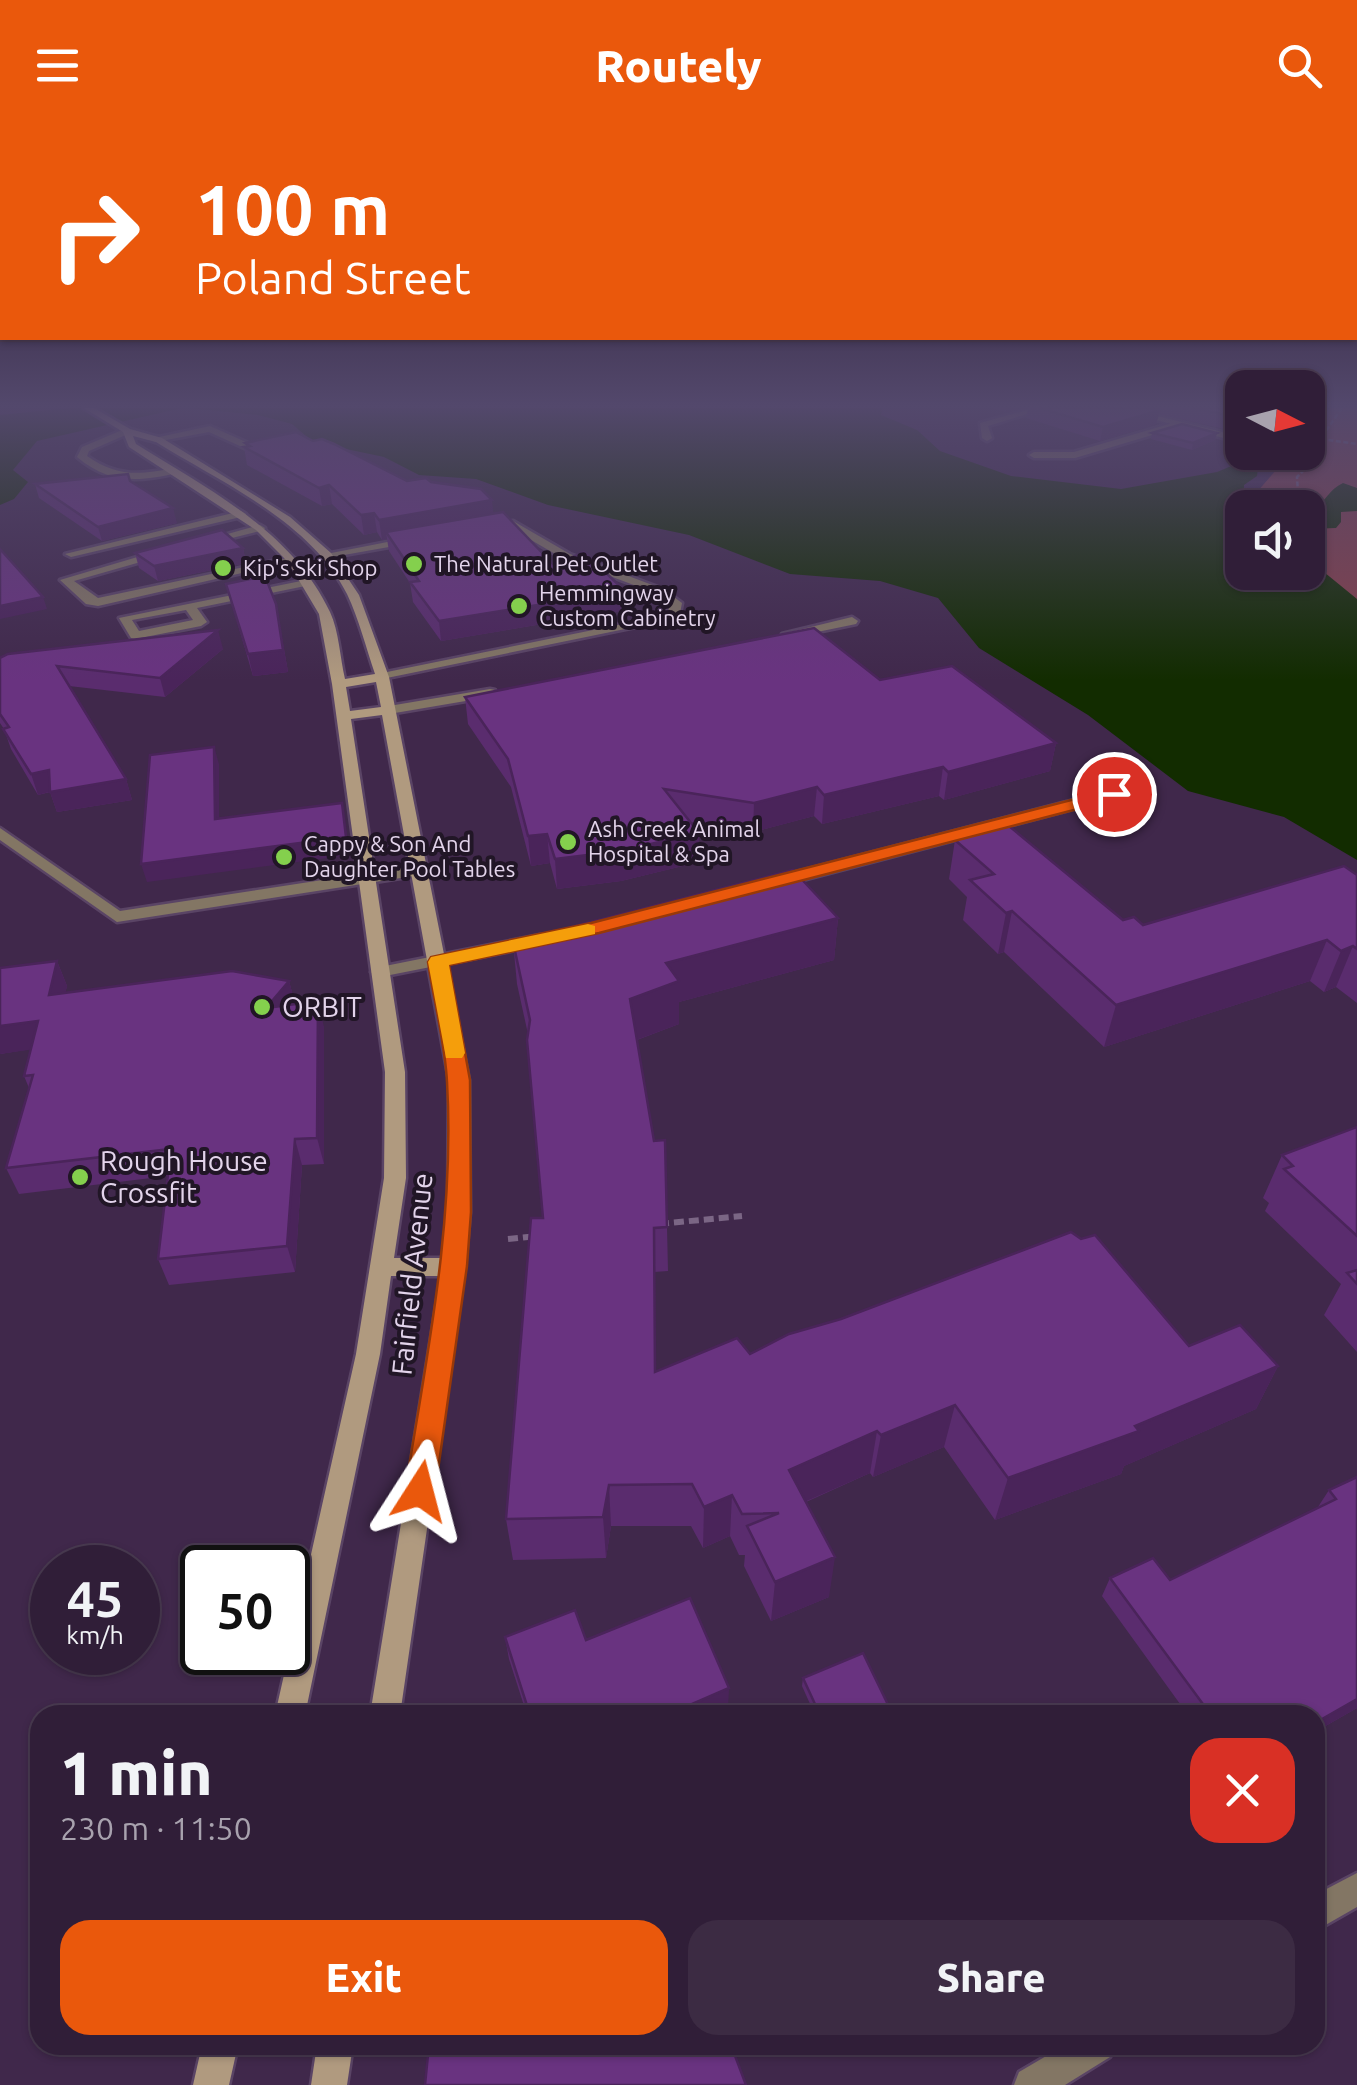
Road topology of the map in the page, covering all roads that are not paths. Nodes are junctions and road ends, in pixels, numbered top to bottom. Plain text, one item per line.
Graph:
1 (218, 499) edge
2 (257, 499) edge
3 (241, 514) junction
4 (490, 526) edge
5 (260, 528) junction
6 (431, 537) edge
7 (71, 554) dead end
8 (327, 555) junction
9 (292, 560) junction
10 (306, 583) junction
11 (189, 605) junction
12 (852, 621) dead end
13 (774, 636) edge
14 (382, 677) junction
15 (339, 684) junction
16 (501, 691) edge
17 (389, 710) junction
18 (344, 716) junction
19 (1114, 794) dead end
20 (0, 833) edge
21 (420, 870) junction
22 (367, 880) junction
23 (757, 886) edge
24 (555, 937) edge
25 (438, 962) junction
26 (380, 972) junction
27 (454, 1266) junction
28 (382, 1268) junction
29 (292, 1705) edge
30 (388, 1705) edge
31 (1357, 1888) edge
32 (1325, 1908) edge
33 (218, 2055) edge
34 (333, 2055) edge
35 (1082, 2055) edge
36 (211, 2085) edge
37 (328, 2085) edge
38 (1032, 2085) edge

1 - 3 main road, Fairfield Avenue
2 - 8 main road, Fairfield Avenue
3 - 5 main road, Fairfield Avenue
3 - 7 street
4 - 14 street
5 - 9 main road, Fairfield Avenue
5 - 9 street
6 - 8 street
8 - 9 main road
8 - 14 main road, Fairfield Avenue
9 - 10 main road, Fairfield Avenue
10 - 11 street
10 - 15 main road, Fairfield Avenue
11 - 11 street
12 - 13 street
14 - 15 main road
14 - 17 main road, Fairfield Avenue
15 - 18 main road, Fairfield Avenue
16 - 17 street
17 - 18 main road
17 - 21 main road, Fairfield Avenue
18 - 22 main road, Fairfield Avenue
19 - 23 street
20 - 22 street
21 - 22 street
21 - 25 main road, Fairfield Avenue
22 - 26 main road, Fairfield Avenue
24 - 25 street
25 - 26 street
25 - 27 main road, Fairfield Avenue
26 - 28 main road, Fairfield Avenue
27 - 28 main road
27 - 30 main road, Fairfield Avenue
28 - 29 main road, Fairfield Avenue
31 - 32 street
33 - 36 main road
34 - 37 main road
35 - 38 street

